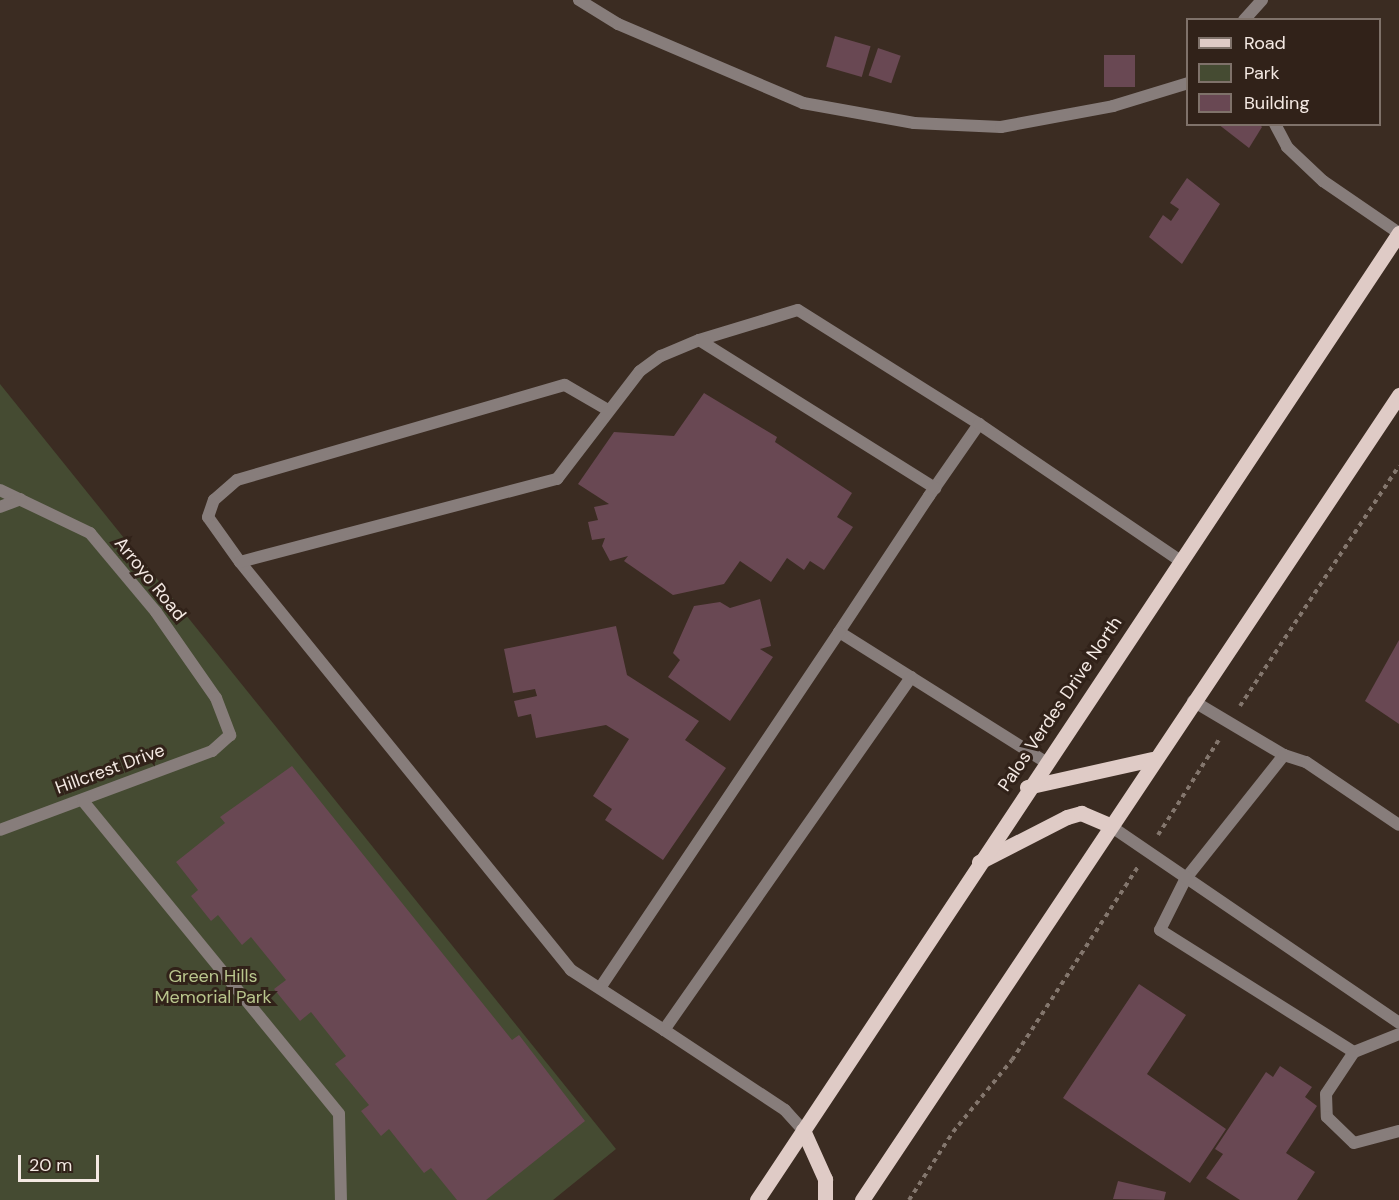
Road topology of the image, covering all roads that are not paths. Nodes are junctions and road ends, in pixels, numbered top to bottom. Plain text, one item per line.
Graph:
1 (579, 0) edge
2 (1262, 0) edge
3 (1246, 18) edge
4 (1185, 81) edge
5 (1276, 126) edge
6 (1399, 233) edge
7 (699, 340) junction
8 (1399, 395) edge
9 (608, 410) junction
10 (979, 424) junction
11 (934, 488) junction
12 (0, 490) edge
13 (21, 499) junction
14 (0, 507) edge
15 (1179, 560) junction
16 (240, 562) junction
17 (839, 632) junction
18 (911, 677) junction
19 (1193, 701) junction
20 (230, 735) joint
21 (1284, 755) junction
22 (1152, 759) junction
23 (1044, 761) junction
24 (1027, 787) junction
25 (83, 801) junction
26 (1109, 825) junction
27 (1399, 825) edge
28 (0, 831) edge
29 (977, 863) junction
30 (1186, 878) junction
31 (600, 988) junction
32 (1399, 1023) edge
33 (664, 1030) junction
34 (1399, 1034) edge
35 (1354, 1052) junction
36 (803, 1130) junction
37 (1399, 1131) edge
38 (341, 1200) edge
39 (757, 1200) edge
40 (825, 1200) edge
41 (862, 1200) edge

1 - 4 lane
2 - 3 lane
5 - 6 lane
6 - 15 main road, Palos Verdes Drive North
7 - 9 lane
7 - 10 lane
7 - 11 lane
8 - 19 main road
9 - 16 lane
9 - 16 lane
10 - 11 lane
10 - 15 lane
11 - 17 lane
12 - 13 lane, Arroyo Road
13 - 14 lane
13 - 20 lane, Arroyo Road
15 - 23 main road, Palos Verdes Drive North
16 - 31 lane
17 - 18 lane
17 - 31 lane
18 - 23 lane
18 - 33 lane
19 - 21 lane
19 - 22 main road
20 - 25 lane, Hillcrest Drive
21 - 27 lane
21 - 30 lane
22 - 24 main road
22 - 26 main road
23 - 24 main road, Palos Verdes Drive North
24 - 29 main road, Palos Verdes Drive North
25 - 28 lane, Hillcrest Drive
25 - 38 lane
26 - 29 main road
26 - 30 lane
26 - 41 main road
29 - 36 main road, Palos Verdes Drive North
30 - 32 lane
30 - 35 lane
31 - 33 lane
33 - 36 lane
34 - 35 lane
35 - 37 lane
36 - 39 main road, Palos Verdes Drive North
36 - 40 main road

